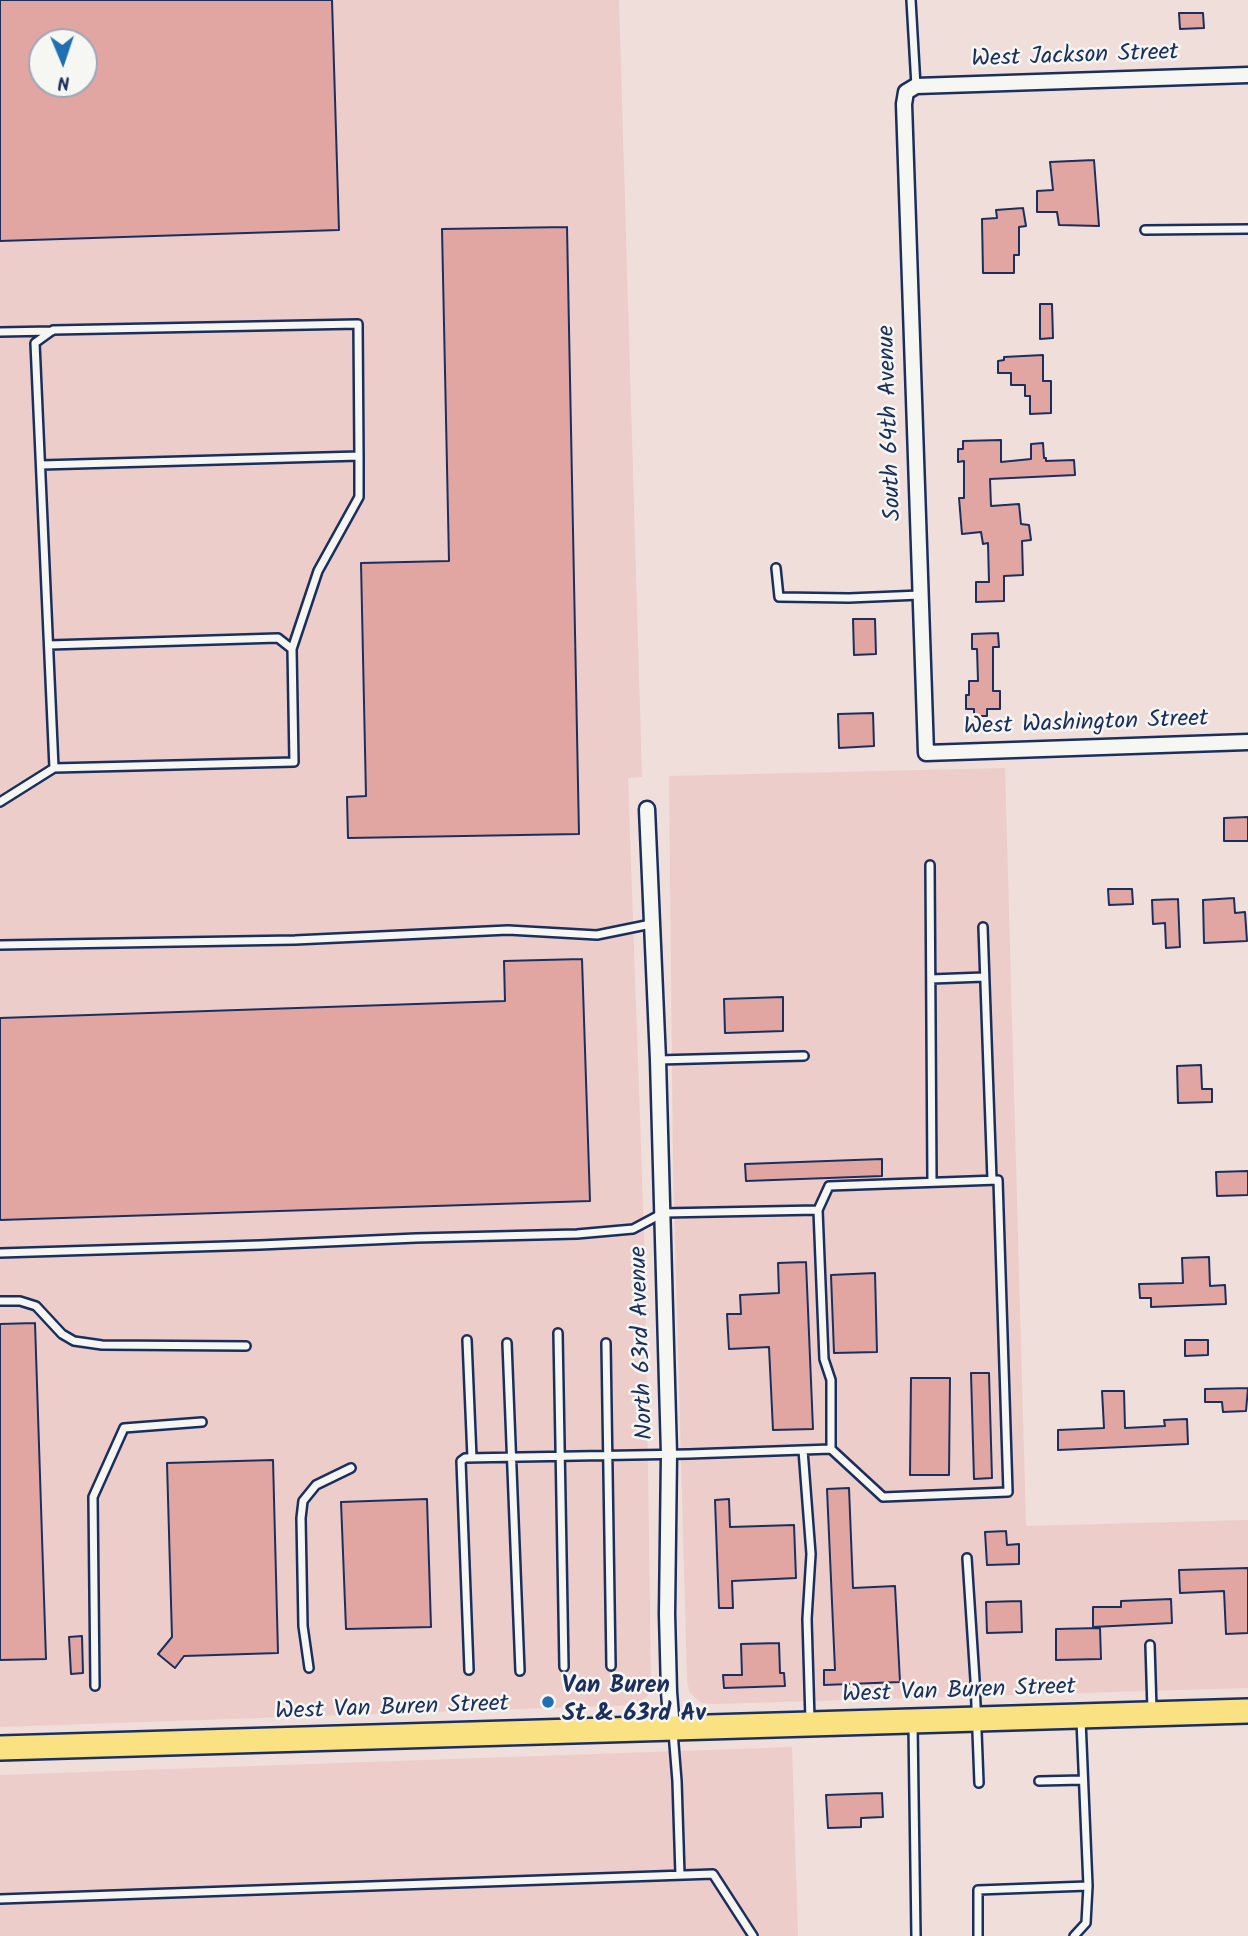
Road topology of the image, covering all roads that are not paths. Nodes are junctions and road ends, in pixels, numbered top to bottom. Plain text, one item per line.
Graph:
1 (911, 0) edge
2 (1248, 75) edge
3 (911, 89) junction
4 (1248, 229) edge
5 (1145, 230) dead end
6 (53, 330) junction
7 (0, 332) edge
8 (359, 456) junction
9 (41, 465) junction
10 (776, 568) dead end
11 (920, 595) junction
12 (49, 645) junction
13 (292, 649) junction
14 (1248, 742) edge
15 (926, 753) joint
16 (54, 768) junction
17 (0, 802) edge
18 (647, 809) dead end
19 (930, 865) dead end
20 (652, 924) junction
21 (982, 927) dead end
22 (0, 945) edge
23 (985, 977) junction
24 (931, 979) junction
25 (804, 1056) dead end
26 (658, 1060) junction
27 (992, 1180) junction
28 (932, 1182) junction
29 (818, 1210) junction
30 (663, 1213) junction
31 (0, 1253) edge
32 (0, 1301) edge
33 (558, 1333) dead end
34 (467, 1340) dead end
35 (507, 1343) dead end
36 (606, 1343) dead end
37 (246, 1346) dead end
38 (201, 1422) dead end
39 (831, 1449) junction
40 (803, 1450) junction
41 (669, 1454) junction
42 (607, 1455) junction
43 (560, 1456) junction
44 (511, 1457) junction
45 (472, 1458) junction
46 (351, 1468) dead end
47 (967, 1558) dead end
48 (1150, 1645) dead end
49 (611, 1666) dead end
50 (564, 1667) dead end
51 (309, 1668) dead end
52 (469, 1670) dead end
53 (520, 1671) dead end
54 (95, 1686) dead end
55 (1248, 1711) edge
56 (1152, 1714) junction
57 (1081, 1716) junction
58 (976, 1719) junction
59 (913, 1721) junction
60 (810, 1724) junction
61 (672, 1728) junction
62 (0, 1748) edge
63 (1083, 1780) junction
64 (1039, 1781) dead end
65 (979, 1783) dead end
66 (680, 1875) junction
67 (1088, 1886) junction
68 (0, 1899) edge
69 (753, 1936) edge
70 (916, 1936) edge
71 (978, 1936) edge
72 (1074, 1936) edge

1 - 3 lane
2 - 3 street, West Jackson Street
3 - 11 street, South 64th Avenue
4 - 5 lane
6 - 7 lane
6 - 8 lane
6 - 9 lane
8 - 9 lane
8 - 13 lane
9 - 12 lane
10 - 11 lane
11 - 15 street, South 64th Avenue
12 - 13 lane
12 - 16 lane
13 - 16 lane
14 - 15 street, West Washington Street
16 - 17 lane
18 - 20 street, North 63rd Avenue
19 - 24 lane
20 - 22 lane
20 - 26 street, North 63rd Avenue
21 - 23 lane
23 - 24 lane
23 - 27 lane
24 - 28 lane
25 - 26 lane
26 - 30 street, North 63rd Avenue
27 - 28 lane
27 - 39 lane
28 - 29 lane
29 - 30 lane
29 - 39 lane
30 - 31 lane
30 - 41 street, North 63rd Avenue
32 - 37 lane
33 - 43 lane
34 - 45 lane
35 - 44 lane
36 - 42 lane
38 - 54 lane
39 - 40 lane
40 - 41 lane
40 - 60 lane
41 - 42 lane
41 - 61 street, North 63rd Avenue
42 - 43 lane
42 - 49 lane
43 - 44 lane
43 - 50 lane
44 - 45 lane
44 - 53 lane
45 - 52 lane
46 - 51 lane
47 - 58 lane
48 - 56 lane
55 - 56 main road, West Van Buren Street
56 - 57 main road, West Van Buren Street
57 - 58 main road, West Van Buren Street
57 - 63 lane
58 - 59 main road, West Van Buren Street
58 - 65 lane
59 - 60 main road, West Van Buren Street
59 - 70 lane
60 - 61 main road, West Van Buren Street
61 - 62 main road, West Van Buren Street
61 - 66 lane, North 63rd Avenue
63 - 64 lane
63 - 67 lane
66 - 68 lane
66 - 69 lane
67 - 71 lane
67 - 72 lane

